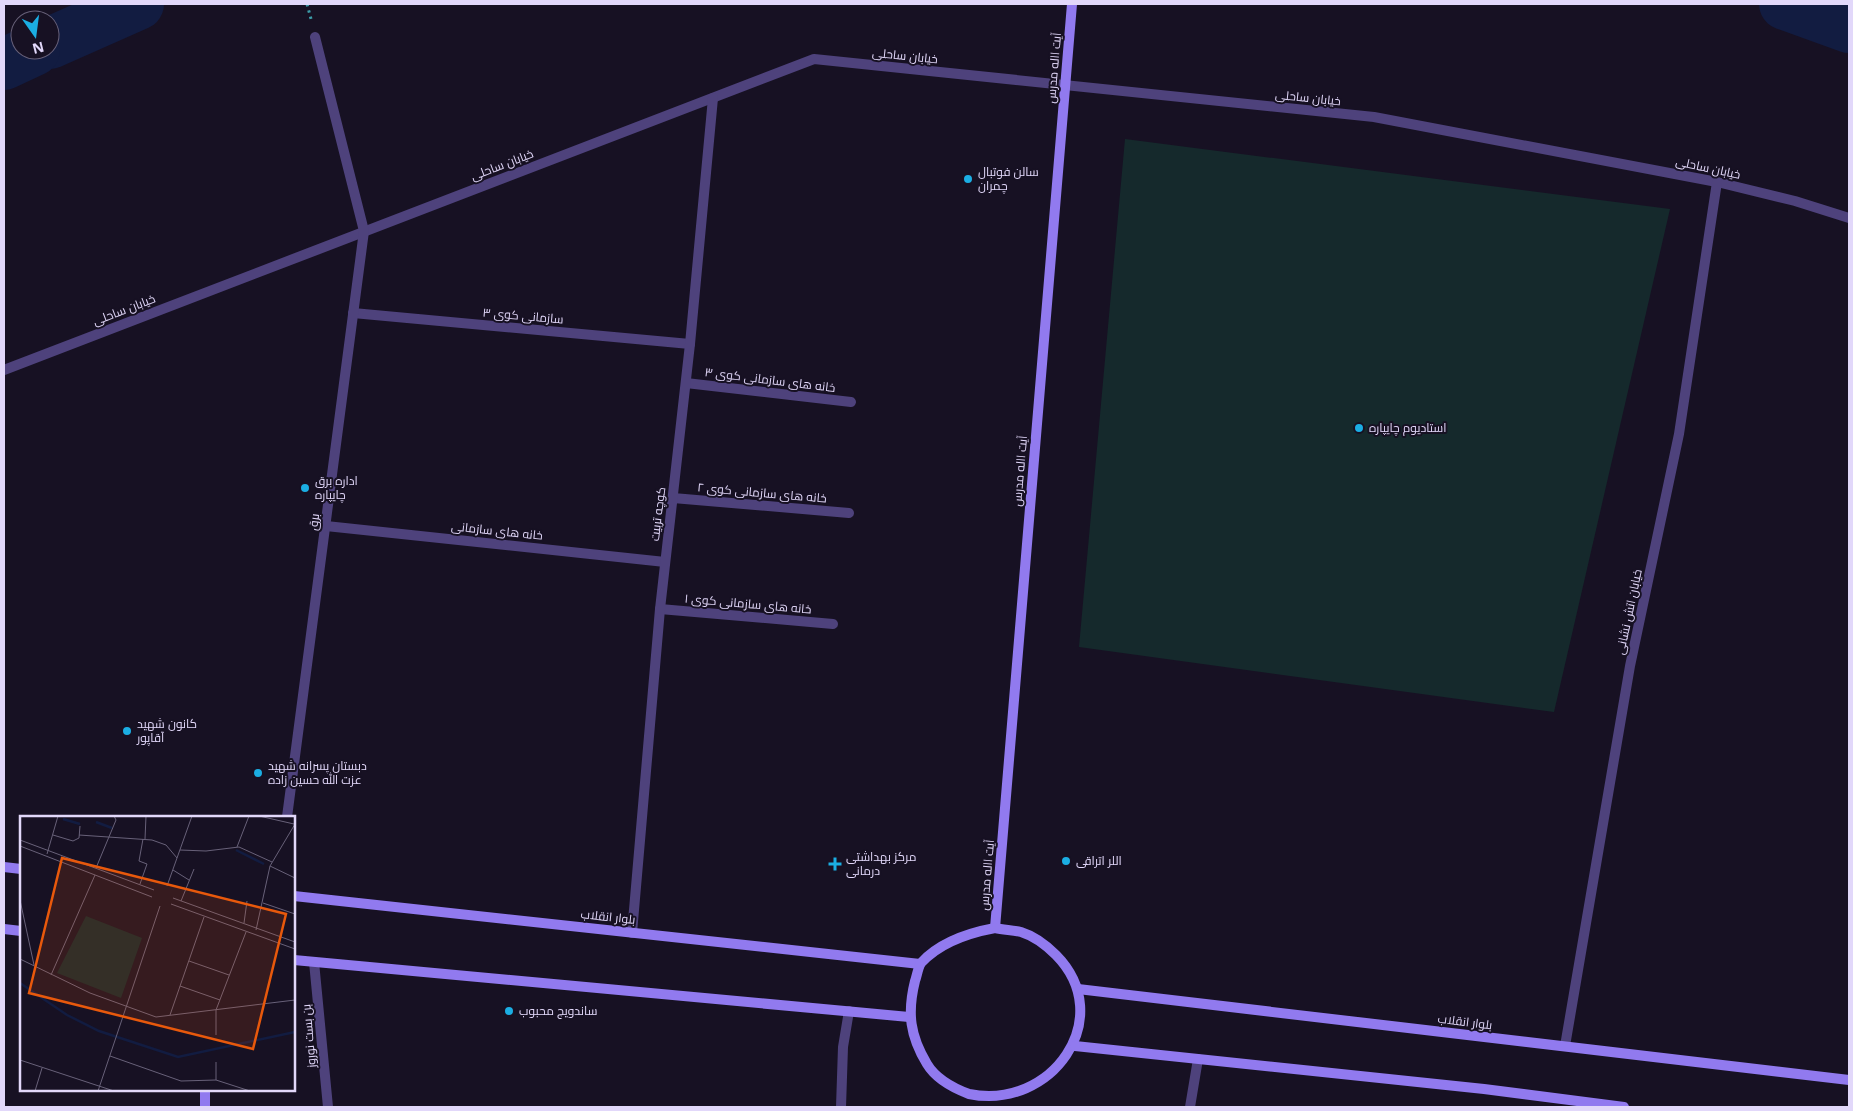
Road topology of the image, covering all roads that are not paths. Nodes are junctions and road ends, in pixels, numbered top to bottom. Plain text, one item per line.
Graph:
1 (1072, 4) edge
2 (315, 36) dead end
3 (1065, 85) junction
4 (713, 98) junction
5 (1718, 182) junction
6 (1849, 218) edge
7 (364, 231) junction
8 (353, 313) junction
9 (690, 344) junction
10 (4, 370) edge
11 (686, 383) junction
12 (851, 402) dead end
13 (673, 498) junction
14 (849, 513) dead end
15 (326, 526) junction
16 (666, 562) junction
17 (660, 609) junction
18 (832, 624) dead end
19 (287, 816) edge
20 (4, 867) edge
21 (20, 869) edge
22 (295, 896) edge
23 (995, 928) junction
24 (4, 929) edge
25 (20, 931) edge
26 (632, 933) junction
27 (295, 960) edge
28 (314, 962) junction
29 (920, 964) junction
30 (1078, 988) junction
31 (849, 1011) junction
32 (910, 1017) junction
33 (1075, 1046) junction
34 (1565, 1046) junction
35 (1198, 1059) junction
36 (1849, 1080) edge
37 (205, 1091) edge
38 (980, 1103) edge
39 (1570, 1104) edge
40 (205, 1107) edge
41 (328, 1107) edge
42 (841, 1107) edge
43 (1190, 1107) edge
44 (1624, 1107) edge

1 - 3 main road, آیت االه مدرس
2 - 7 street
3 - 4 street, خیابان ساحلی
3 - 5 street, خیابان ساحلی
3 - 23 main road, آیت االه مدرس
4 - 7 street, خیابان ساحلی
4 - 9 street, کوچه تربیت
5 - 6 street, خیابان ساحلی
5 - 34 street, خیابان اتش نشانی
7 - 8 street, برق
7 - 10 street, خیابان ساحلی
8 - 9 street, سازمانی کوی ۳
8 - 15 street, برق
9 - 11 street, کوچه تربیت
11 - 12 street, خانه های سازمانی کوی ۳
11 - 13 street, کوچه تربیت
13 - 14 street, خانه های سازمانی کوی ۲
13 - 16 street, کوچه تربیت
15 - 16 street, خانه های سازمانی
15 - 19 street, برق
16 - 17 street, کوچه تربیت
17 - 18 street, خانه های سازمانی کوی ۱
17 - 26 street, کوچه تربیت
20 - 21 main road
22 - 26 main road, بلوار انقلاب
23 - 29 main road
23 - 30 main road
24 - 25 main road
26 - 29 main road, بلوار انقلاب
27 - 28 main road
28 - 31 main road
28 - 41 street, بن بست نوروز
29 - 32 main road
30 - 33 main road
30 - 34 main road, بلوار انقلاب
31 - 32 main road
31 - 42 street
32 - 38 main road
33 - 35 main road
33 - 38 main road
34 - 36 main road, بلوار انقلاب
35 - 39 main road
35 - 43 street
37 - 40 main road
39 - 44 main road

